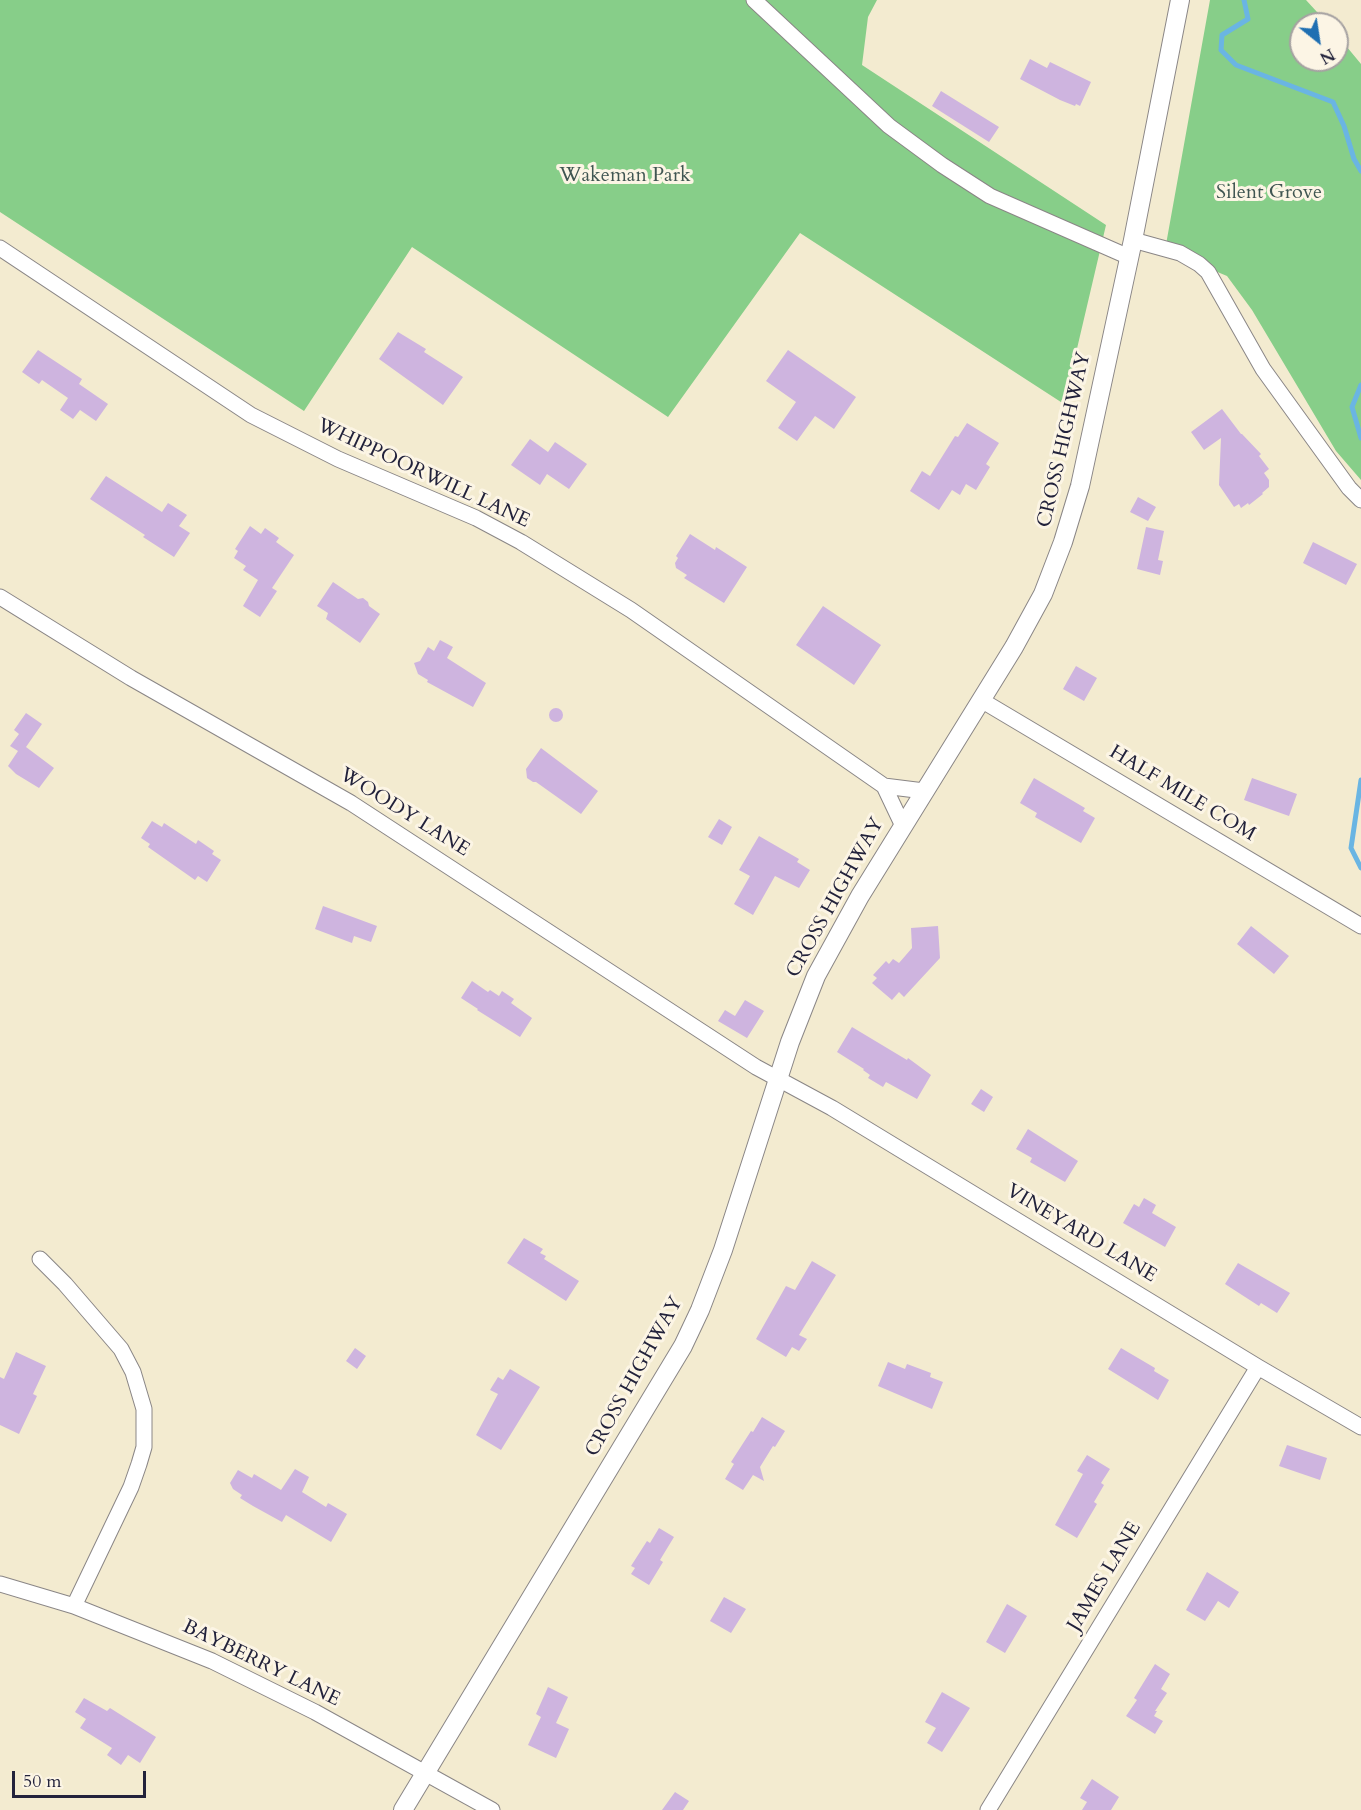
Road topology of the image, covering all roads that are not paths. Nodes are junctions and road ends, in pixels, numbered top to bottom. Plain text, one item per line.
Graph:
1 (754, 0) edge
2 (1180, 0) edge
3 (0, 248) edge
4 (1131, 248) junction
5 (1361, 500) edge
6 (0, 597) edge
7 (981, 700) junction
8 (884, 786) junction
9 (924, 791) junction
10 (903, 825) junction
11 (1361, 926) edge
12 (778, 1078) junction
13 (40, 1259) dead end
14 (1258, 1367) junction
15 (1361, 1427) edge
16 (0, 1584) edge
17 (74, 1606) junction
18 (424, 1773) junction
19 (403, 1810) edge
20 (492, 1810) edge
21 (988, 1810) edge

1 - 4 street
2 - 4 street, CROSS HIGHWAY
3 - 8 street, WHIPPOORWILL LANE
4 - 5 street
4 - 7 street, CROSS HIGHWAY
6 - 12 street, WOODY LANE
7 - 9 street, CROSS HIGHWAY
7 - 11 street, HALF MILE COM
8 - 9 street, WHIPPOORWILL LANE
8 - 10 street, WHIPPOORWILL LANE
9 - 10 street, CROSS HIGHWAY
10 - 12 street, CROSS HIGHWAY
12 - 14 street, VINEYARD LANE
12 - 18 street, CROSS HIGHWAY
13 - 17 street
14 - 15 street, VINEYARD LANE
14 - 21 street, JAMES LANE
16 - 17 street, BAYBERRY LANE
17 - 18 street, BAYBERRY LANE
18 - 19 street, CROSS HIGHWAY
18 - 20 street, BAYBERRY LANE

